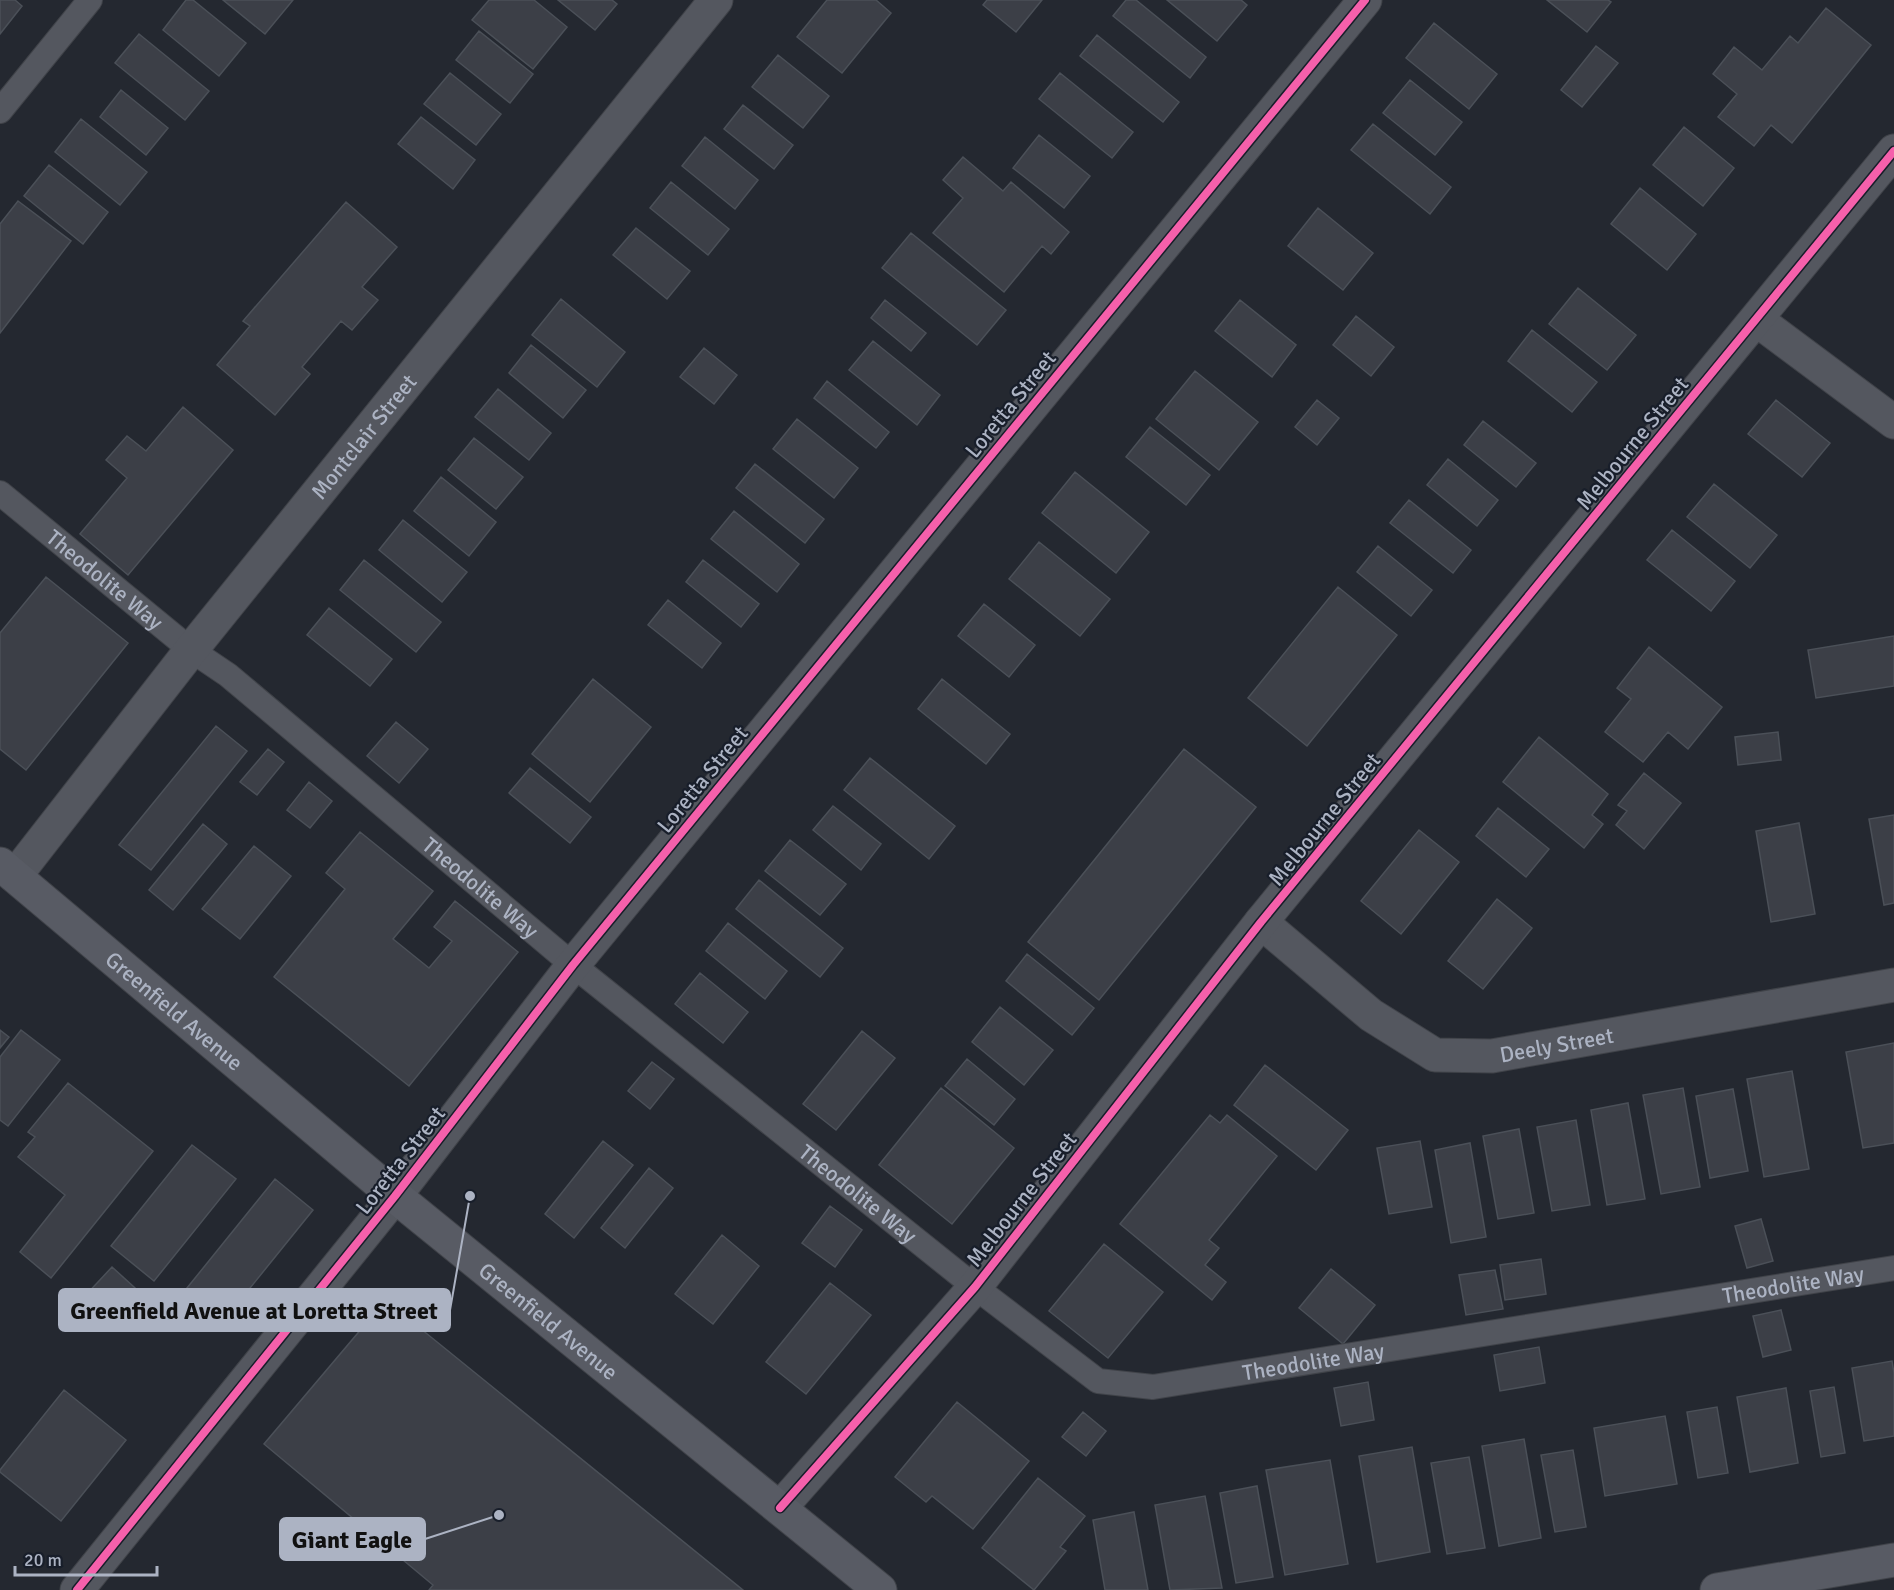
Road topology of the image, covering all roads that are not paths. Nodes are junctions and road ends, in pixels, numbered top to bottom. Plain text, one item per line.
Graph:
1 (90, 0) edge
2 (716, 0) edge
3 (1365, 0) edge
4 (0, 111) edge
5 (1894, 151) edge
6 (1757, 320) junction
7 (1894, 422) edge
8 (0, 493) edge
9 (191, 650) junction
10 (8, 870) edge
11 (1262, 922) junction
12 (573, 965) junction
13 (1894, 985) edge
14 (395, 1196) junction
15 (1894, 1268) edge
16 (975, 1287) junction
17 (780, 1508) junction
18 (1894, 1560) edge
19 (77, 1590) edge
20 (880, 1590) edge
21 (1717, 1590) edge

1 - 4 lane
2 - 9 street, Montclair Street
3 - 12 street, Loretta Street
5 - 6 street, Melbourne Street
6 - 7 street
6 - 11 street, Melbourne Street
8 - 9 lane, Theodolite Way
9 - 10 street, Montclair Street
9 - 12 lane, Theodolite Way
10 - 14 main road, Greenfield Avenue
11 - 13 street, Deely Street
11 - 16 street, Melbourne Street
12 - 14 street, Loretta Street
12 - 16 lane, Theodolite Way
14 - 17 main road, Greenfield Avenue
14 - 19 street, Loretta Street
15 - 16 lane, Theodolite Way
16 - 17 street, Melbourne Street
17 - 20 main road, Greenfield Avenue
18 - 21 main road

